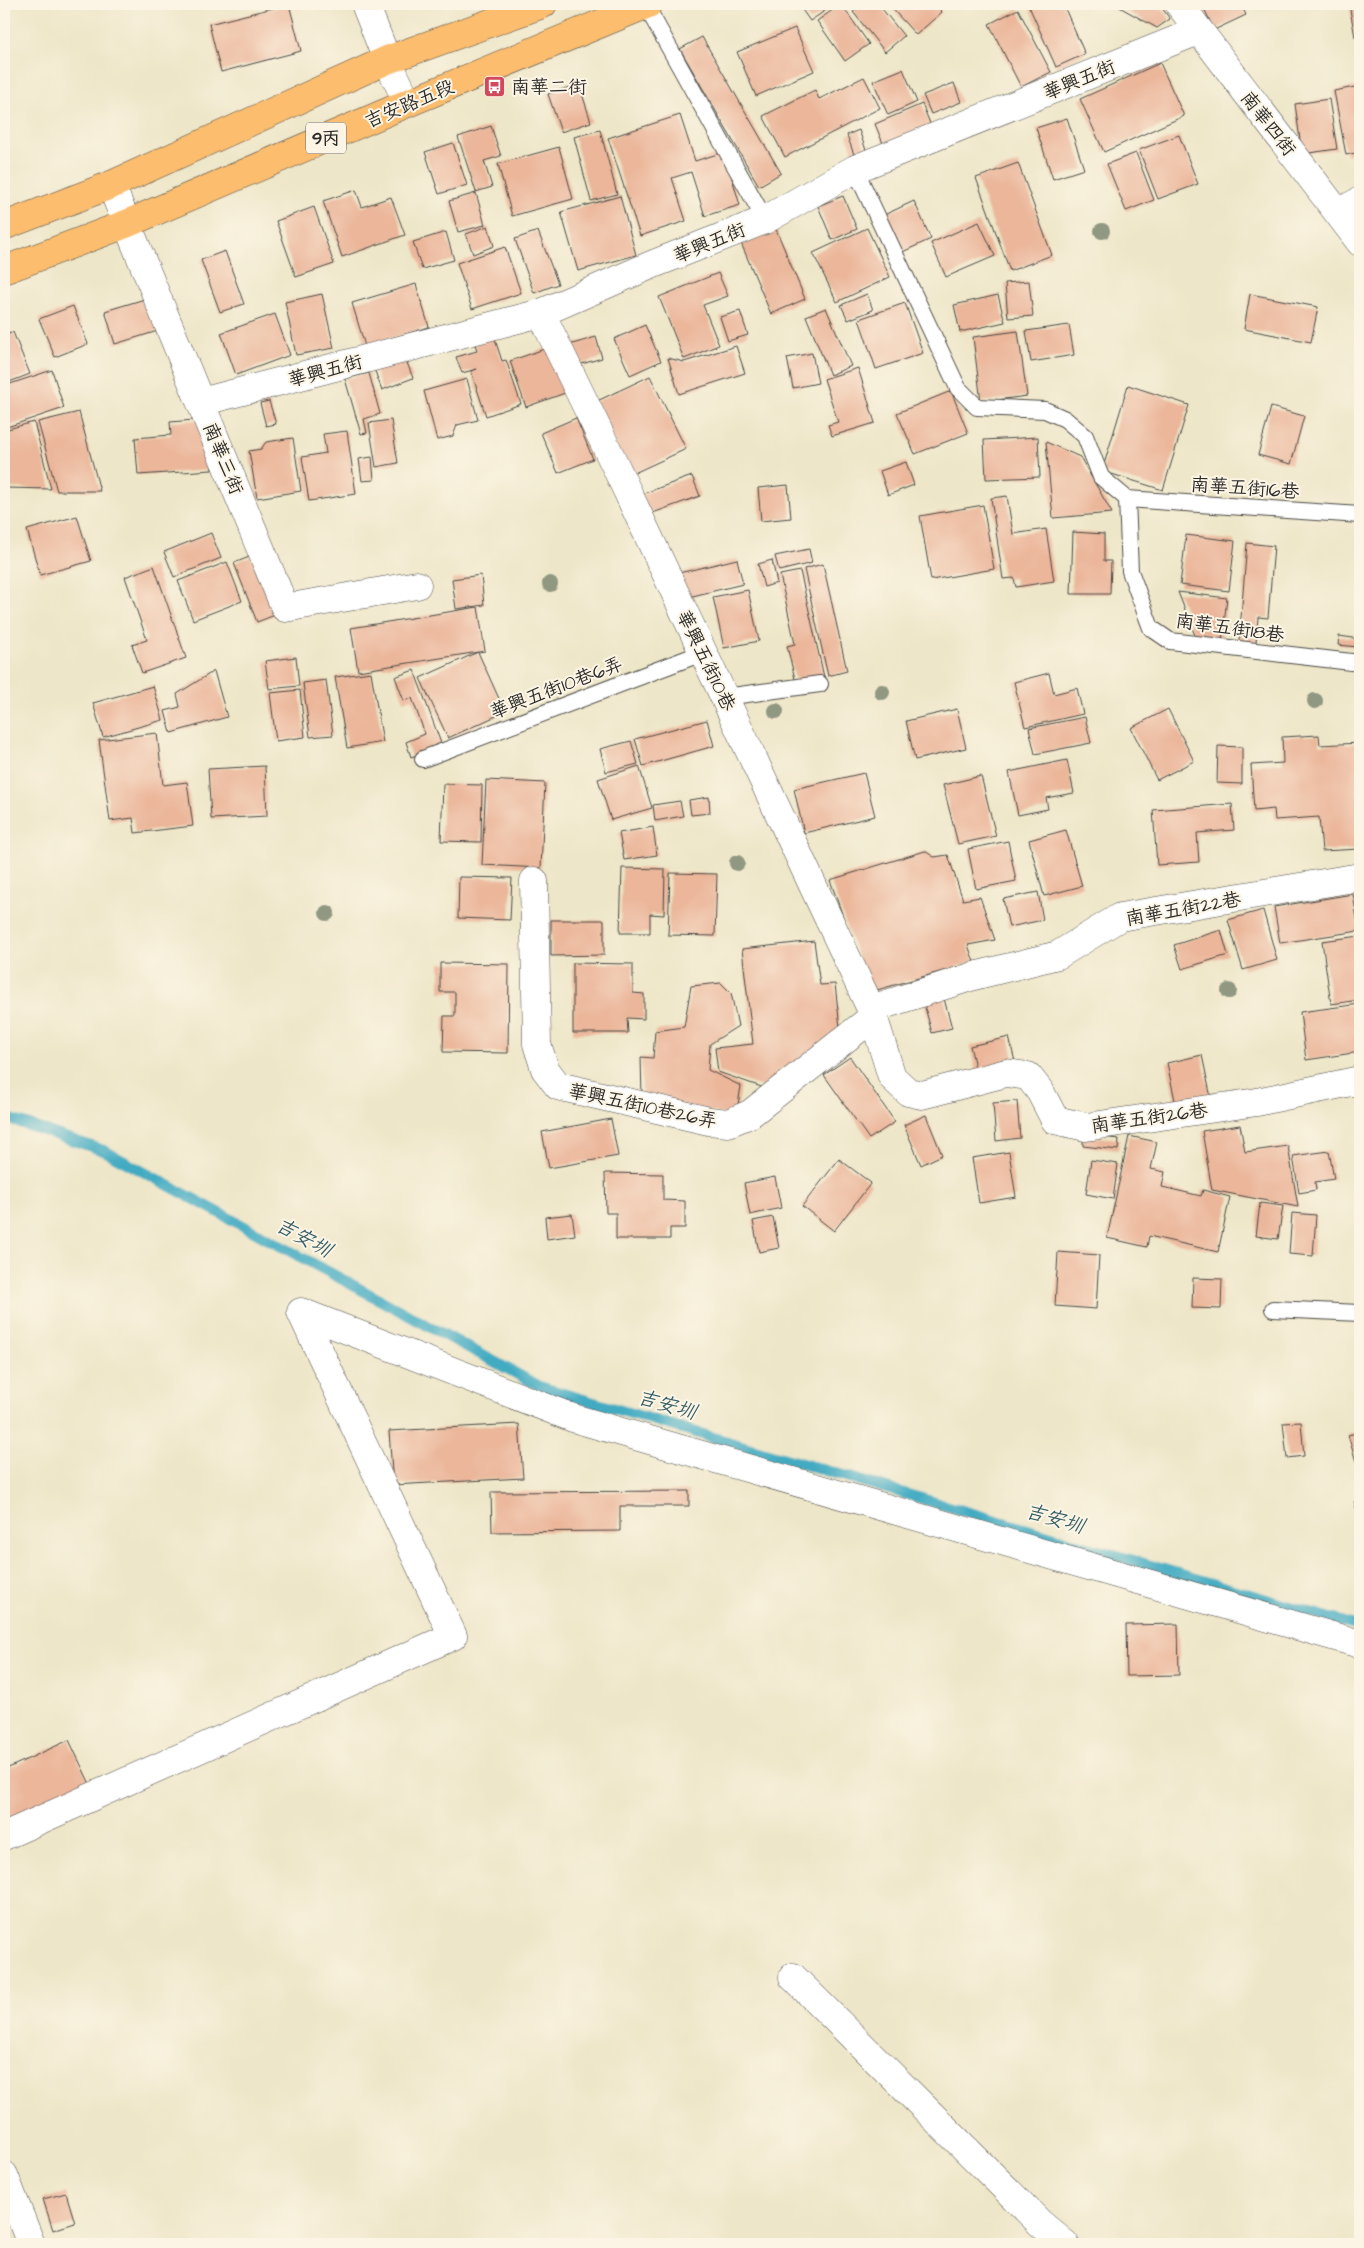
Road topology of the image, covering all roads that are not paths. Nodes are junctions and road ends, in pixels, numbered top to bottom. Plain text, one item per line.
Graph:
1 (365, 4) edge
2 (542, 4) edge
3 (646, 4) edge
4 (1179, 4) edge
5 (1198, 31) junction
6 (388, 60) junction
7 (408, 102) junction
8 (855, 169) junction
9 (111, 185) junction
10 (1350, 206) edge
11 (765, 220) junction
12 (126, 224) junction
13 (4, 226) edge
14 (1360, 242) edge
15 (4, 270) edge
16 (540, 313) junction
17 (202, 402) junction
18 (1128, 499) junction
19 (1360, 515) edge
20 (417, 585) dead end
21 (702, 653) junction
22 (1360, 663) edge
23 (820, 684) dead end
24 (725, 696) junction
25 (423, 759) dead end
26 (1360, 877) edge
27 (534, 881) dead end
28 (872, 1013) junction
29 (1360, 1080) edge
30 (1273, 1309) dead end
31 (1360, 1313) edge
32 (1360, 1644) edge
33 (4, 1836) edge
34 (792, 1977) dead end
35 (4, 2175) edge
36 (30, 2244) edge
37 (1065, 2244) edge

1 - 6 street
2 - 6 main road, 9丙
3 - 7 main road, 吉安路五段 / 9丙
3 - 11 lane
4 - 5 street, 南華四街
5 - 8 street, 華興五街
5 - 10 street, 南華四街
6 - 7 street
6 - 9 main road, 9丙
7 - 12 main road, 吉安路五段 / 9丙
8 - 11 street, 華興五街
8 - 18 lane
9 - 12 street, 南華三街
9 - 13 main road, 9丙
10 - 14 street, 南華四街
11 - 16 street, 華興五街
12 - 15 main road, 吉安路五段 / 9丙
12 - 17 street, 南華三街
16 - 17 street, 華興五街
16 - 21 street, 華興五街10巷
17 - 20 street, 南華三街
18 - 19 lane, 南華五街16巷
18 - 22 lane, 南華五街18巷
21 - 24 street, 華興五街10巷
21 - 25 lane, 華興五街10巷6弄
23 - 24 lane
24 - 28 street, 華興五街10巷
26 - 28 street, 南華五街22巷
27 - 28 street, 華興五街10巷26弄
28 - 29 street, 南華五街26巷
30 - 31 lane
32 - 33 street
34 - 37 street
35 - 36 street

